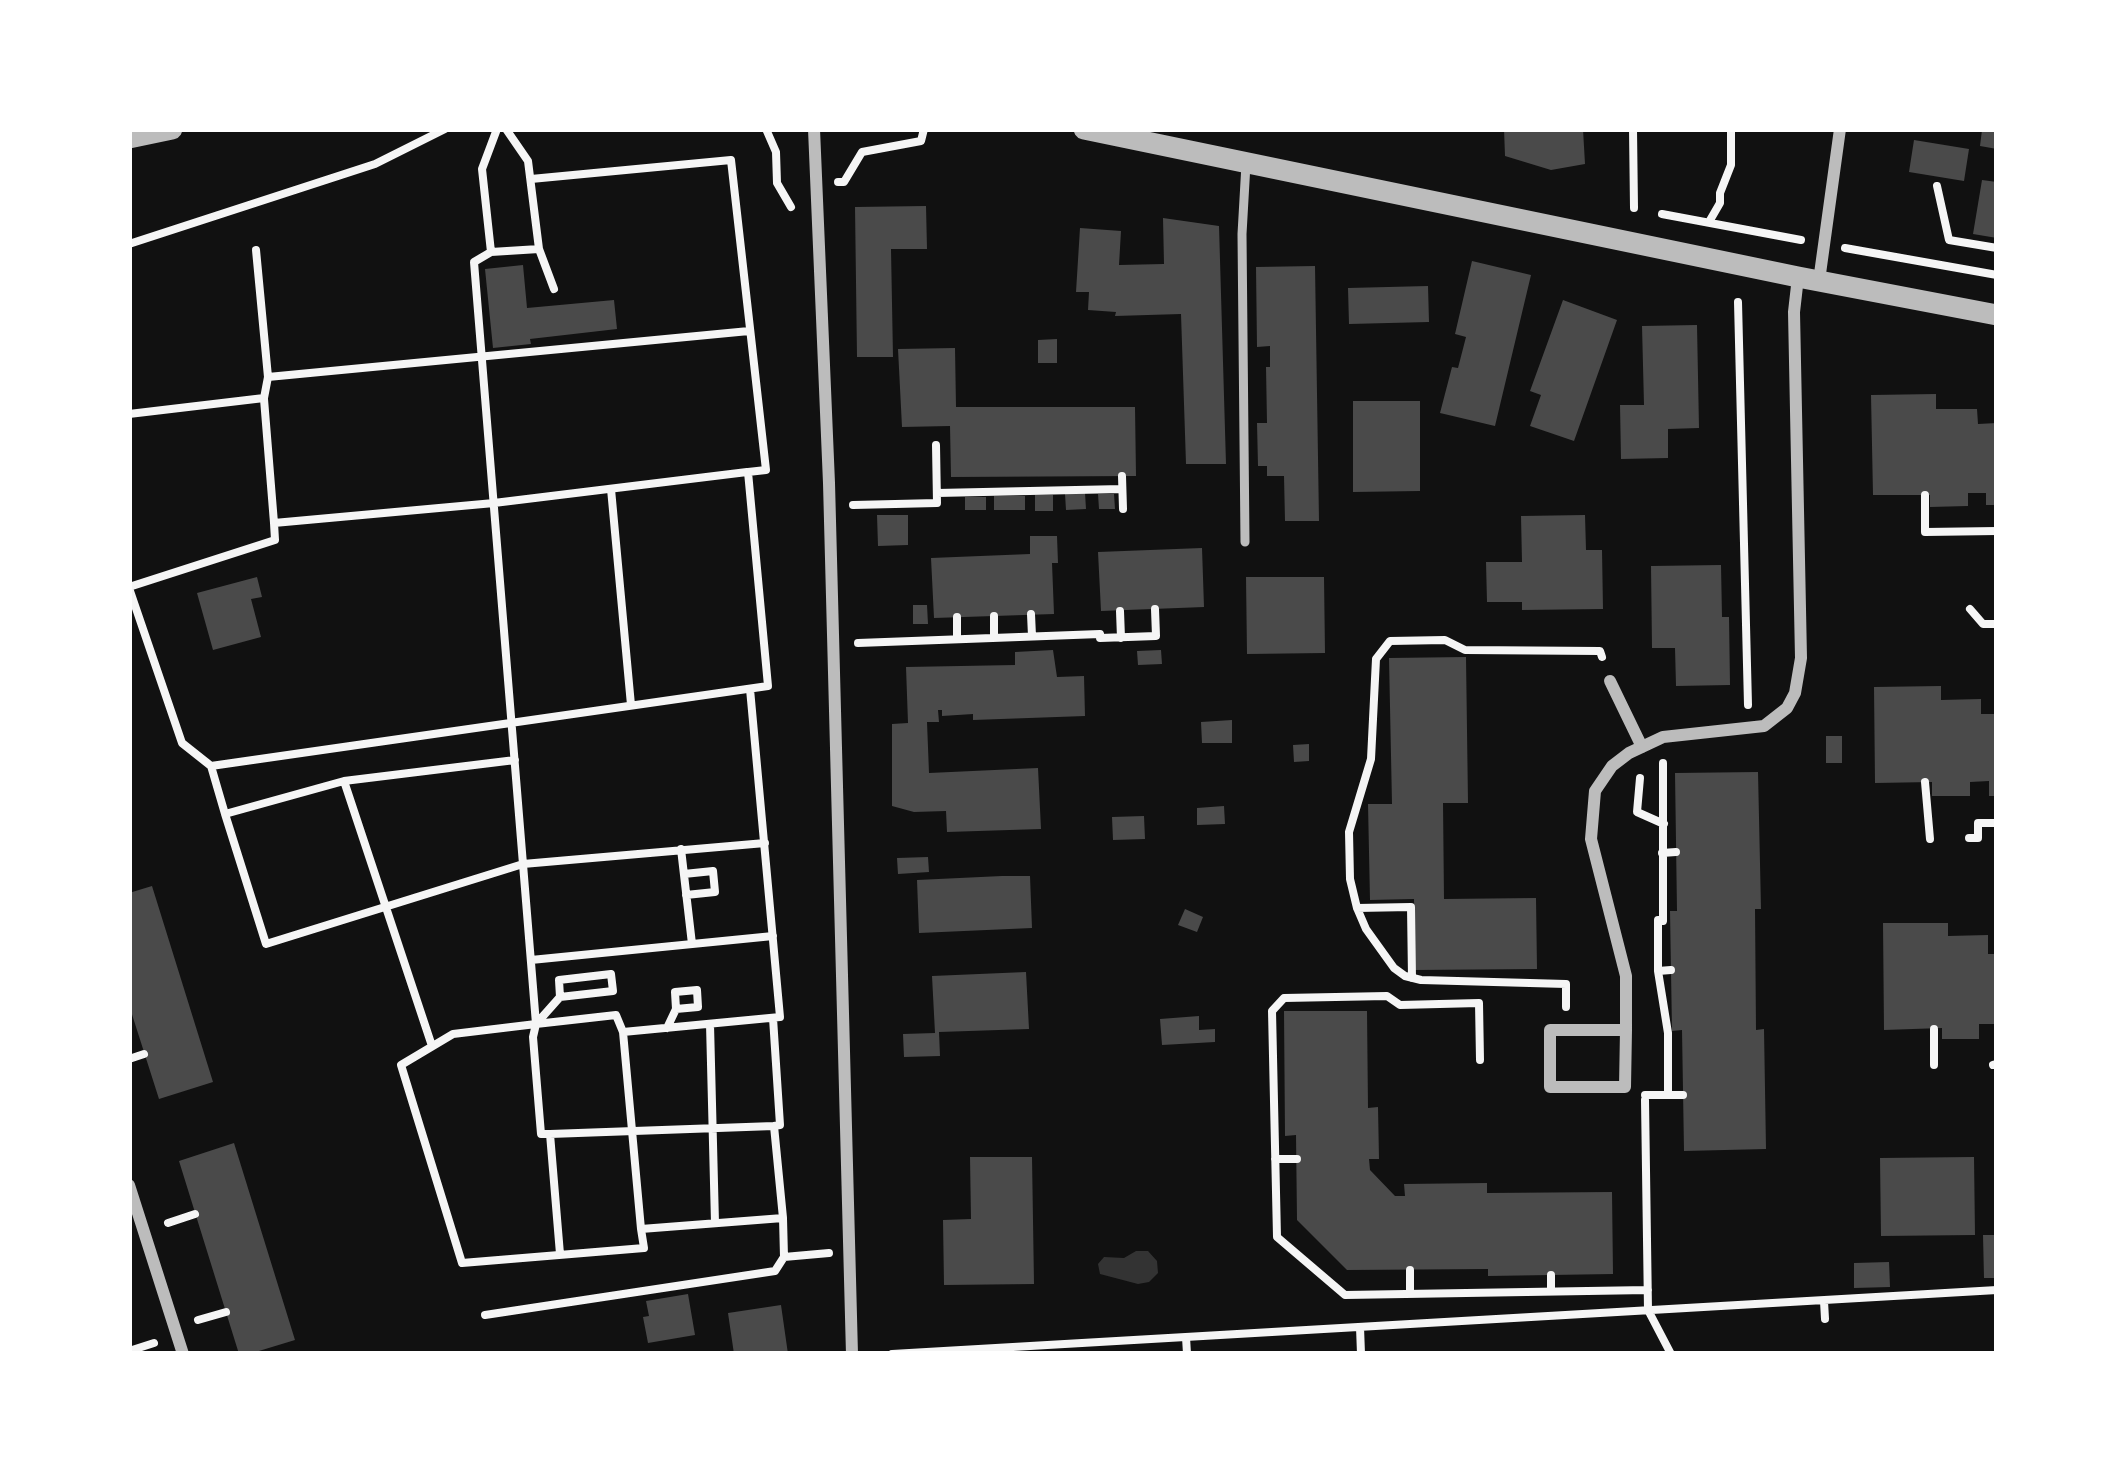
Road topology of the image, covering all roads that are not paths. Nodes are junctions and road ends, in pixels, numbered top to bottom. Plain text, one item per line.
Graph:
1 (172, 129) edge
2 (814, 129) edge
3 (1084, 129) edge
4 (1840, 129) edge
5 (129, 138) edge
6 (1246, 164) junction
7 (1808, 279) junction
8 (1997, 315) edge
9 (1245, 542) dead end
10 (1610, 681) road end
11 (1642, 747) junction
12 (1626, 1030) junction
13 (129, 1185) edge
14 (183, 1354) edge
15 (852, 1354) edge

1 - 5 street
2 - 15 street
3 - 6 street
4 - 7 street
6 - 7 street
6 - 9 lane
7 - 8 street
7 - 11 street
10 - 11 street
11 - 12 street
12 - 12 street
13 - 14 street

